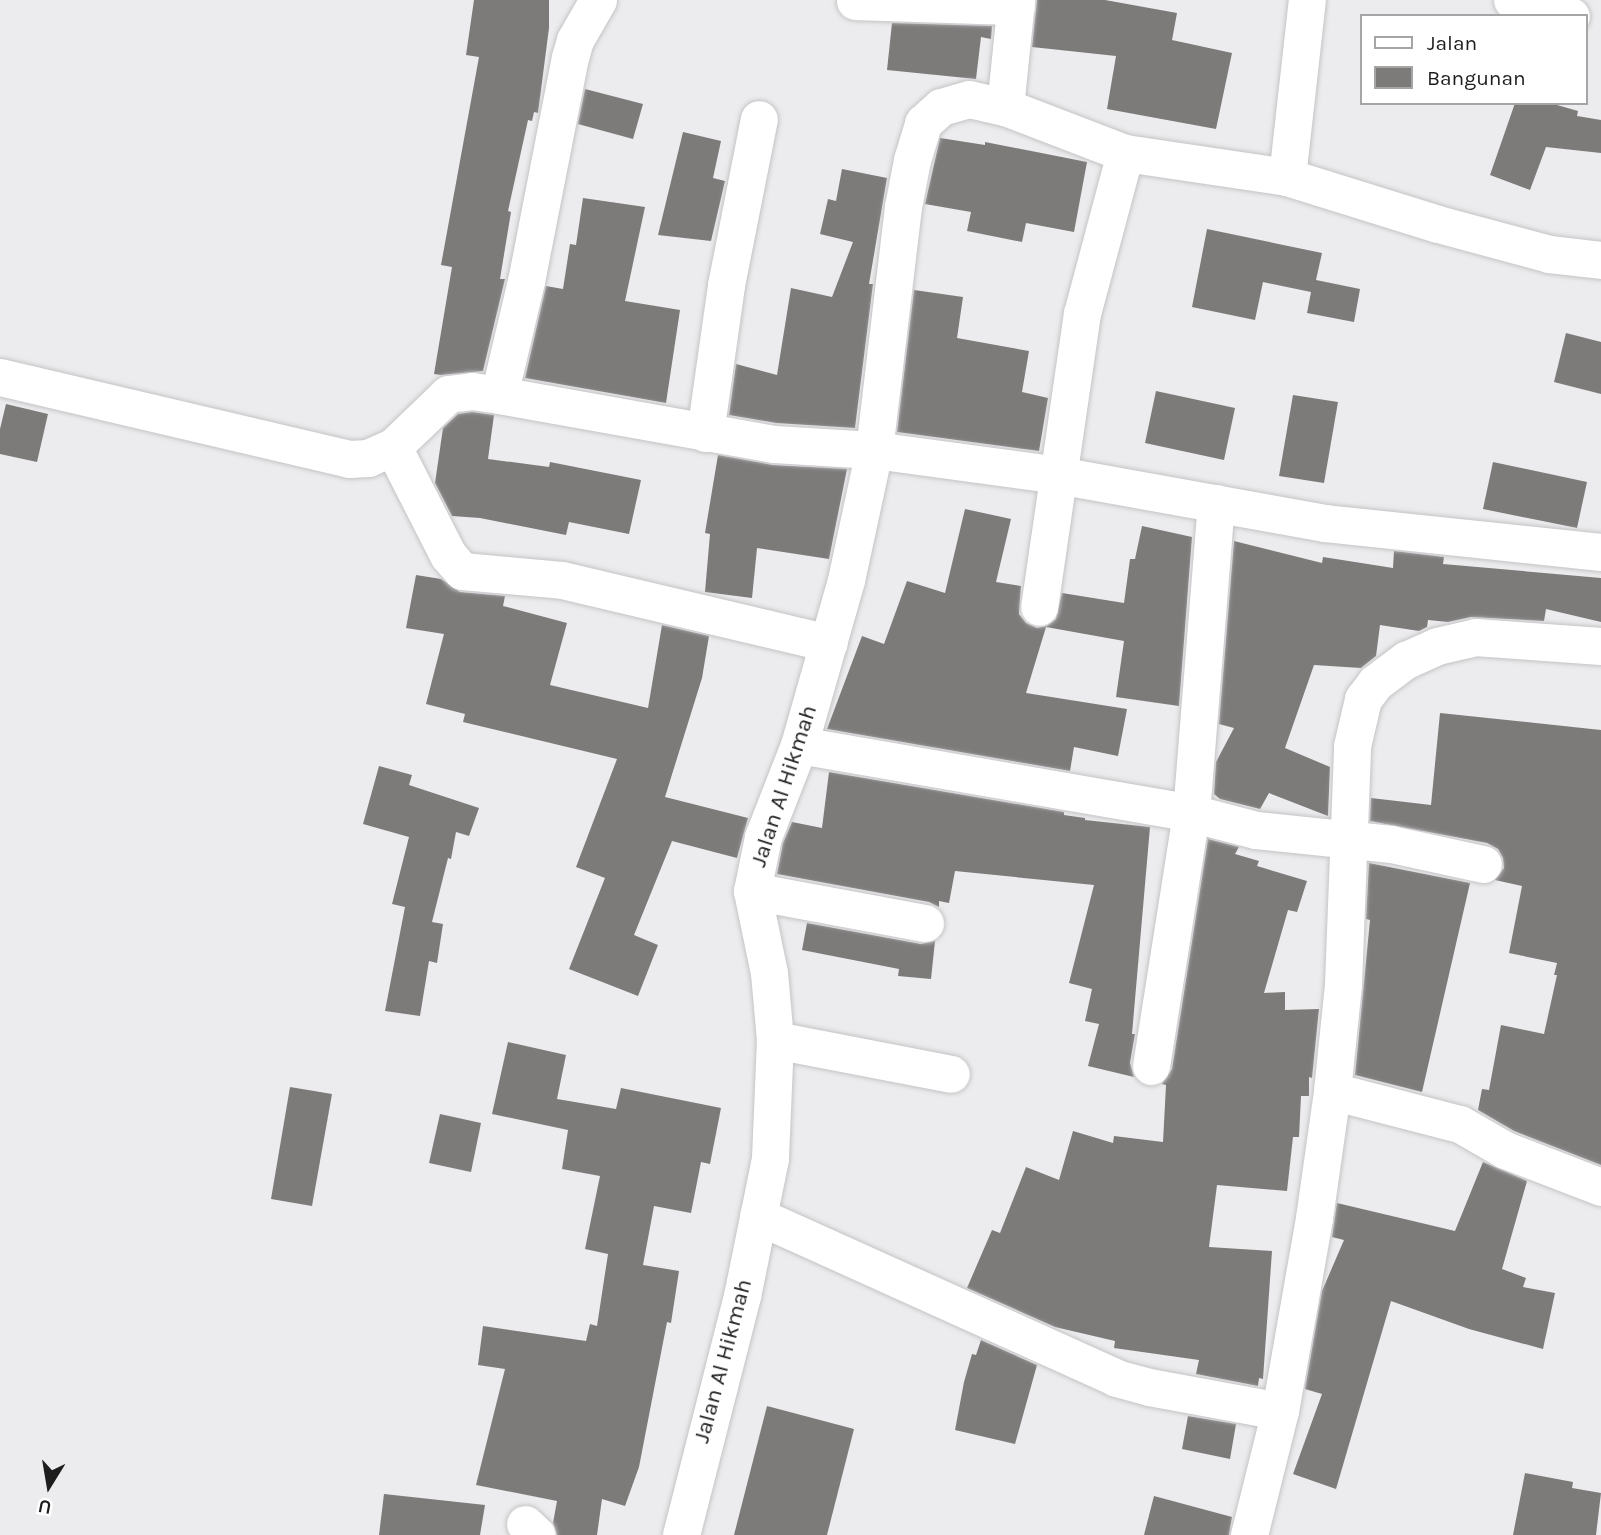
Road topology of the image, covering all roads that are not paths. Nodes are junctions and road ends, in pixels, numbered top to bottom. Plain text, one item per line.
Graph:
1 (598, 0) edge
2 (1307, 0) edge
3 (1512, 0) edge
4 (855, 1) edge
5 (1016, 3) edge
6 (1564, 14) edge
7 (1004, 107) junction
8 (758, 119) dead end
9 (1125, 153) junction
10 (1287, 177) junction
11 (1601, 260) edge
12 (0, 377) edge
13 (499, 394) junction
14 (705, 433) junction
15 (393, 447) junction
16 (874, 450) junction
17 (1058, 475) junction
18 (1216, 503) junction
19 (1601, 552) edge
20 (1039, 607) dead end
21 (829, 643) junction
22 (1601, 646) edge
23 (799, 745) junction
24 (1191, 813) junction
25 (1347, 840) junction
26 (1483, 864) dead end
27 (752, 891) junction
28 (925, 923) dead end
29 (775, 1040) junction
30 (1151, 1066) dead end
31 (951, 1074) dead end
32 (1332, 1091) junction
33 (1601, 1187) edge
34 (758, 1216) junction
35 (1280, 1411) junction
36 (681, 1535) edge
37 (1248, 1535) edge

1 - 13 street
2 - 10 street
3 - 6 street
4 - 5 street
5 - 7 street
7 - 9 street, Jalan Al Hikmah
7 - 16 street, Jalan Al Hikmah
8 - 14 street
9 - 10 street, Jalan Al Hikmah
9 - 17 street
10 - 11 street, Jalan Al Hikmah
12 - 15 street
13 - 14 street
13 - 15 street
14 - 16 street
15 - 21 street
16 - 17 street
16 - 21 street, Jalan Al Hikmah
17 - 18 street
17 - 20 street
18 - 19 street
18 - 24 street
21 - 23 street, Jalan Al Hikmah
22 - 25 street
23 - 24 street
23 - 27 street, Jalan Al Hikmah
24 - 25 street
24 - 30 street
25 - 26 street
25 - 32 street
27 - 28 street
27 - 29 street, Jalan Al Hikmah
29 - 31 street
29 - 34 street, Jalan Al Hikmah
32 - 33 street
32 - 35 street
34 - 35 street
34 - 36 street, Jalan Al Hikmah
35 - 37 street

